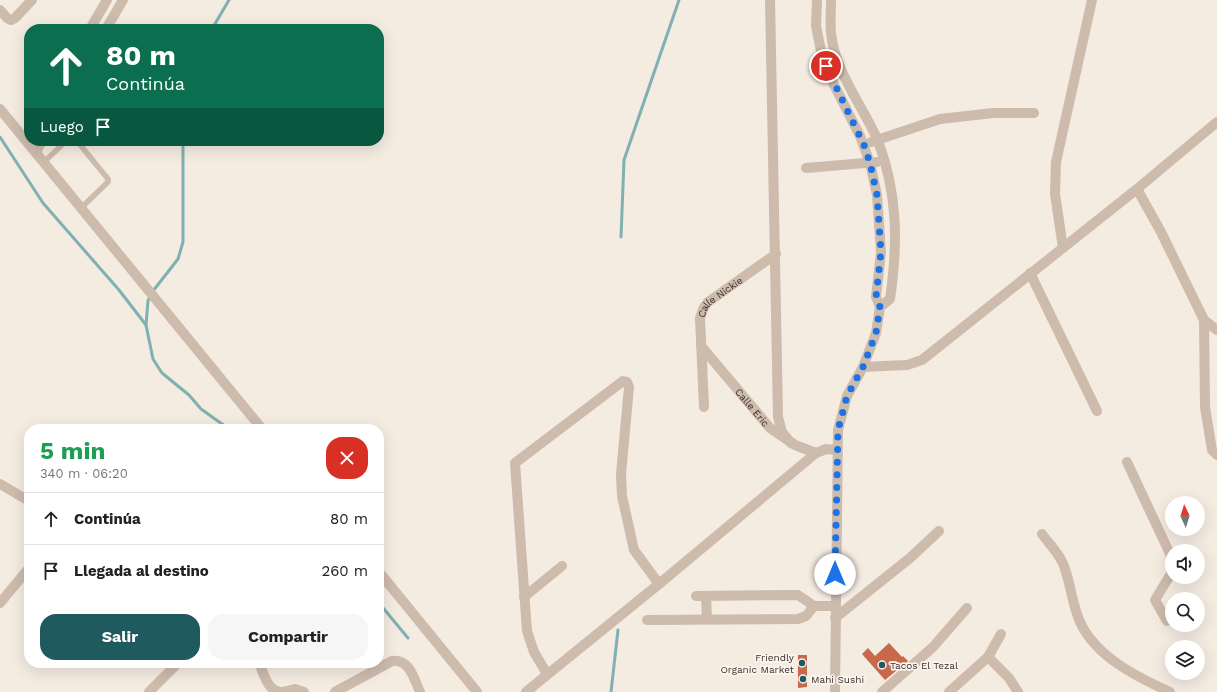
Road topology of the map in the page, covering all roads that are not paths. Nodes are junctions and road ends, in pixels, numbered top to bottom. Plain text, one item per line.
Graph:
1 (32, 0) edge
2 (107, 0) edge
3 (122, 0) edge
4 (770, 0) edge
5 (817, 0) edge
6 (831, 0) edge
7 (1092, 0) edge
8 (0, 10) edge
9 (93, 24) edge
10 (109, 24) edge
11 (0, 109) edge
12 (1034, 113) dead end
13 (1217, 122) edge
14 (24, 133) edge
15 (877, 140) junction
16 (864, 145) junction
17 (33, 146) edge
18 (39, 146) edge
19 (61, 146) edge
20 (81, 146) edge
21 (36, 152) junction
22 (885, 161) junction
23 (44, 162) junction
24 (870, 163) junction
25 (806, 168) dead end
26 (1137, 189) junction
27 (81, 208) junction
28 (1063, 248) junction
29 (776, 254) junction
30 (1030, 273) junction
31 (880, 307) junction
32 (1204, 320) junction
33 (1217, 330) edge
34 (702, 346) junction
35 (863, 367) junction
36 (704, 407) dead end
37 (1097, 411) dead end
38 (258, 424) edge
39 (791, 443) junction
40 (836, 450) junction
41 (816, 453) junction
42 (1217, 455) edge
43 (1127, 462) dead end
44 (0, 484) edge
45 (24, 498) edge
46 (939, 531) dead end
47 (1042, 534) dead end
48 (1165, 544) edge
49 (562, 566) dead end
50 (24, 574) edge
51 (384, 578) edge
52 (659, 584) junction
53 (1165, 584) edge
54 (524, 597) junction
55 (0, 603) edge
56 (814, 606) junction
57 (835, 606) junction
58 (967, 608) dead end
59 (835, 618) junction
60 (1165, 618) edge
61 (707, 619) junction
62 (647, 620) dead end
63 (1001, 634) dead end
64 (988, 657) junction
65 (384, 665) edge
66 (173, 668) edge
67 (261, 668) edge
68 (379, 668) edge
69 (547, 674) junction
70 (149, 692) edge
71 (281, 692) edge
72 (304, 692) edge
73 (335, 692) edge
74 (420, 692) edge
75 (477, 692) edge
76 (526, 692) edge
77 (835, 692) edge
78 (882, 692) edge
79 (950, 692) edge
80 (1018, 692) edge
81 (1170, 692) edge

1 - 8 street
2 - 9 street
3 - 10 street
4 - 29 street
5 - 16 street
6 - 15 street
7 - 28 street
11 - 14 street
12 - 15 street
13 - 26 street
15 - 16 street
15 - 22 street
16 - 24 street
17 - 21 street
18 - 21 street
19 - 23 lane
20 - 27 lane
21 - 23 street
22 - 24 street
22 - 31 street
23 - 27 street
24 - 25 street
24 - 31 street
26 - 28 street
26 - 32 street
27 - 38 street
28 - 30 street
29 - 34 street, Calle Nickie
29 - 39 street
30 - 35 street
30 - 37 street
31 - 35 street
32 - 33 street
32 - 42 street
34 - 36 street, Calle Nickie
34 - 39 street, Calle Eric
35 - 40 street
39 - 41 street, Calle Eric
40 - 41 street
40 - 57 street
41 - 52 street
43 - 48 street
44 - 45 street
46 - 59 street
47 - 81 street
49 - 54 street
50 - 55 street
51 - 75 street
52 - 54 street
52 - 69 street
53 - 60 street
54 - 69 street
56 - 57 street
56 - 61 street
56 - 61 street
57 - 59 street
58 - 78 street
59 - 77 street
61 - 62 street
63 - 64 street
64 - 79 street
64 - 80 street
65 - 74 street
66 - 70 street
67 - 71 street
68 - 73 street
69 - 76 street
71 - 72 street

